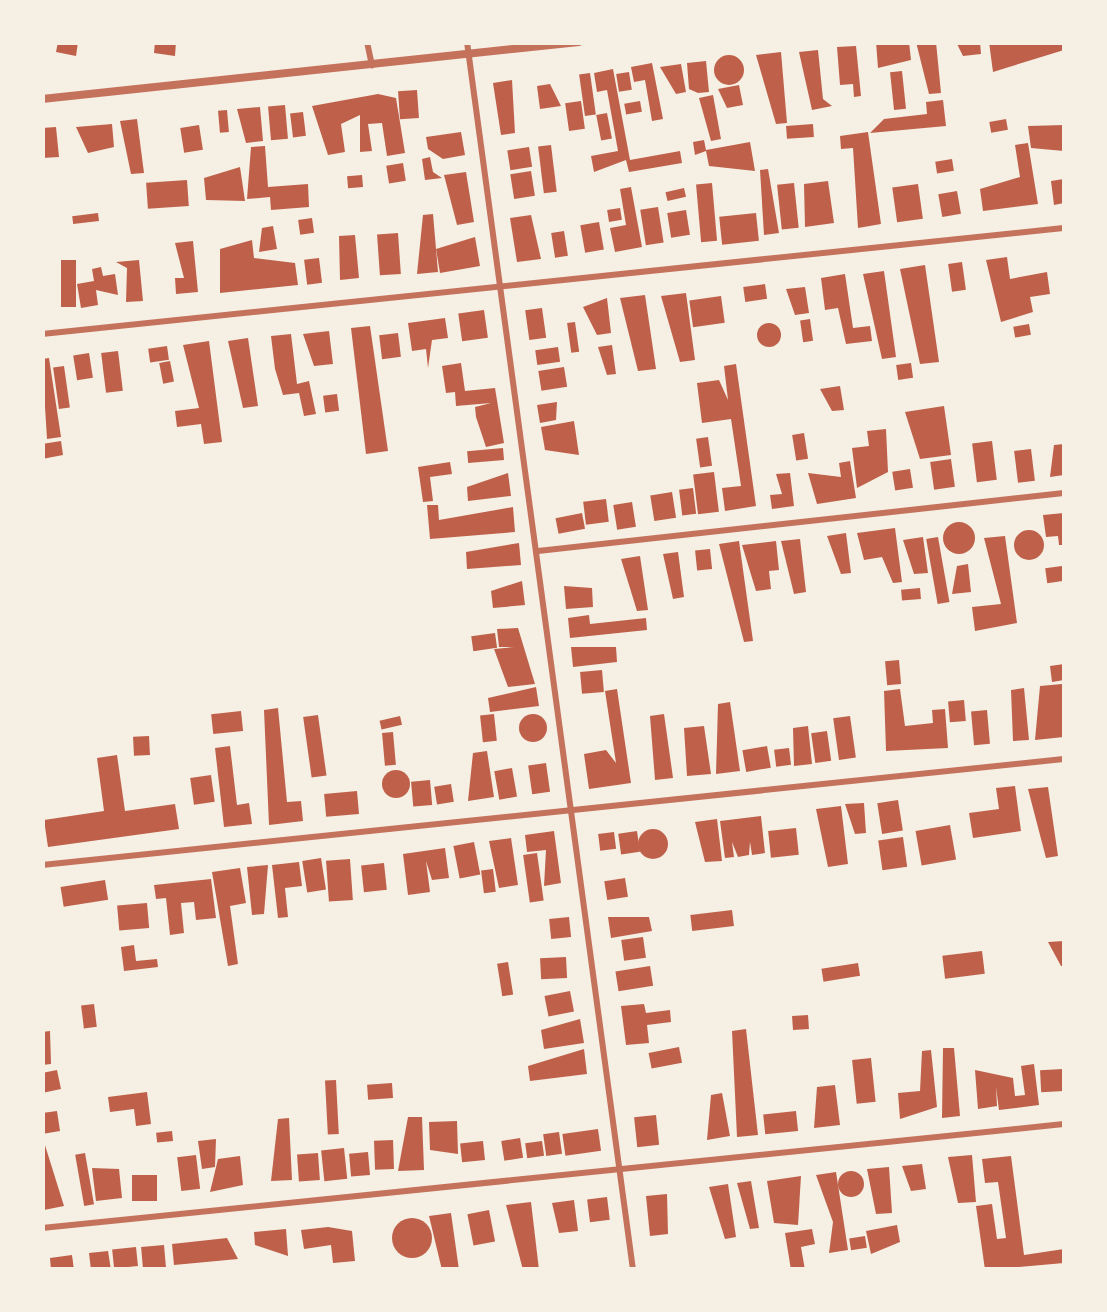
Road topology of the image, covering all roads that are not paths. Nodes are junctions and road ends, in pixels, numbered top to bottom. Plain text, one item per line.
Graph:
1 (367, 42) edge
2 (467, 42) edge
3 (579, 42) edge
4 (468, 54) junction
5 (372, 66) junction
6 (42, 99) edge
7 (1064, 228) edge
8 (505, 286) junction
9 (42, 334) edge
10 (1064, 493) edge
11 (538, 551) junction
12 (1064, 759) edge
13 (573, 808) junction
14 (42, 865) edge
15 (1064, 1124) edge
16 (621, 1172) junction
17 (42, 1228) edge
18 (633, 1270) edge

1 - 5 street
2 - 4 street
3 - 4 street
4 - 5 street
4 - 8 street
5 - 6 street
7 - 8 street
8 - 9 street
8 - 11 street
10 - 11 street
11 - 13 street
12 - 13 street
13 - 14 street
13 - 16 street
15 - 16 street
16 - 17 street
16 - 18 street

